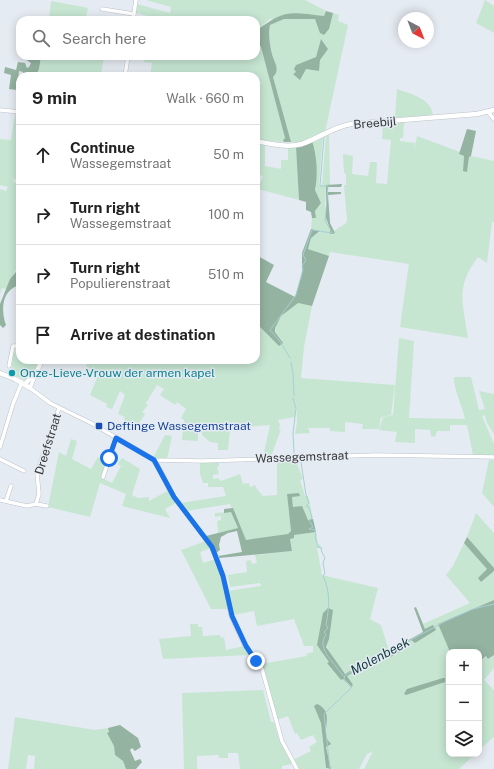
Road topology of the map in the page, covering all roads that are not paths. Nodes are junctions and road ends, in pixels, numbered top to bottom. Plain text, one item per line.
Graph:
1 (136, 0) edge
2 (102, 9) dead end
3 (134, 14) joint
4 (127, 60) edge
5 (126, 72) edge
6 (0, 110) edge
7 (494, 110) edge
8 (16, 112) edge
9 (488, 112) junction
10 (494, 119) edge
11 (260, 141) edge
12 (16, 346) edge
13 (40, 364) edge
14 (9, 366) dead end
15 (37, 371) junction
16 (0, 373) edge
17 (23, 383) junction
18 (30, 388) junction
19 (59, 408) junction
20 (116, 438) junction
21 (0, 447) edge
22 (494, 457) edge
23 (0, 459) edge
24 (154, 460) junction
25 (24, 471) dead end
26 (102, 477) dead end
27 (11, 486) dead end
28 (0, 500) edge
29 (6, 501) junction
30 (36, 504) junction
31 (47, 506) dead end
32 (297, 769) edge

1 - 3 street
2 - 3 street
4 - 5 street
6 - 8 street
7 - 9 street, Breebijl
9 - 10 street
9 - 11 street, Breebijl
12 - 14 street
13 - 15 street
15 - 17 street
15 - 18 street
16 - 17 street
17 - 18 street
17 - 21 street
18 - 19 street, Wassegemstraat
19 - 20 street, Wassegemstraat
19 - 30 street, Dreefstraat
20 - 24 street, Wassegemstraat
20 - 26 street
22 - 24 street, Wassegemstraat
23 - 25 street, Dreefstraat
24 - 32 street
27 - 29 street
28 - 29 street
29 - 30 street
30 - 31 street

